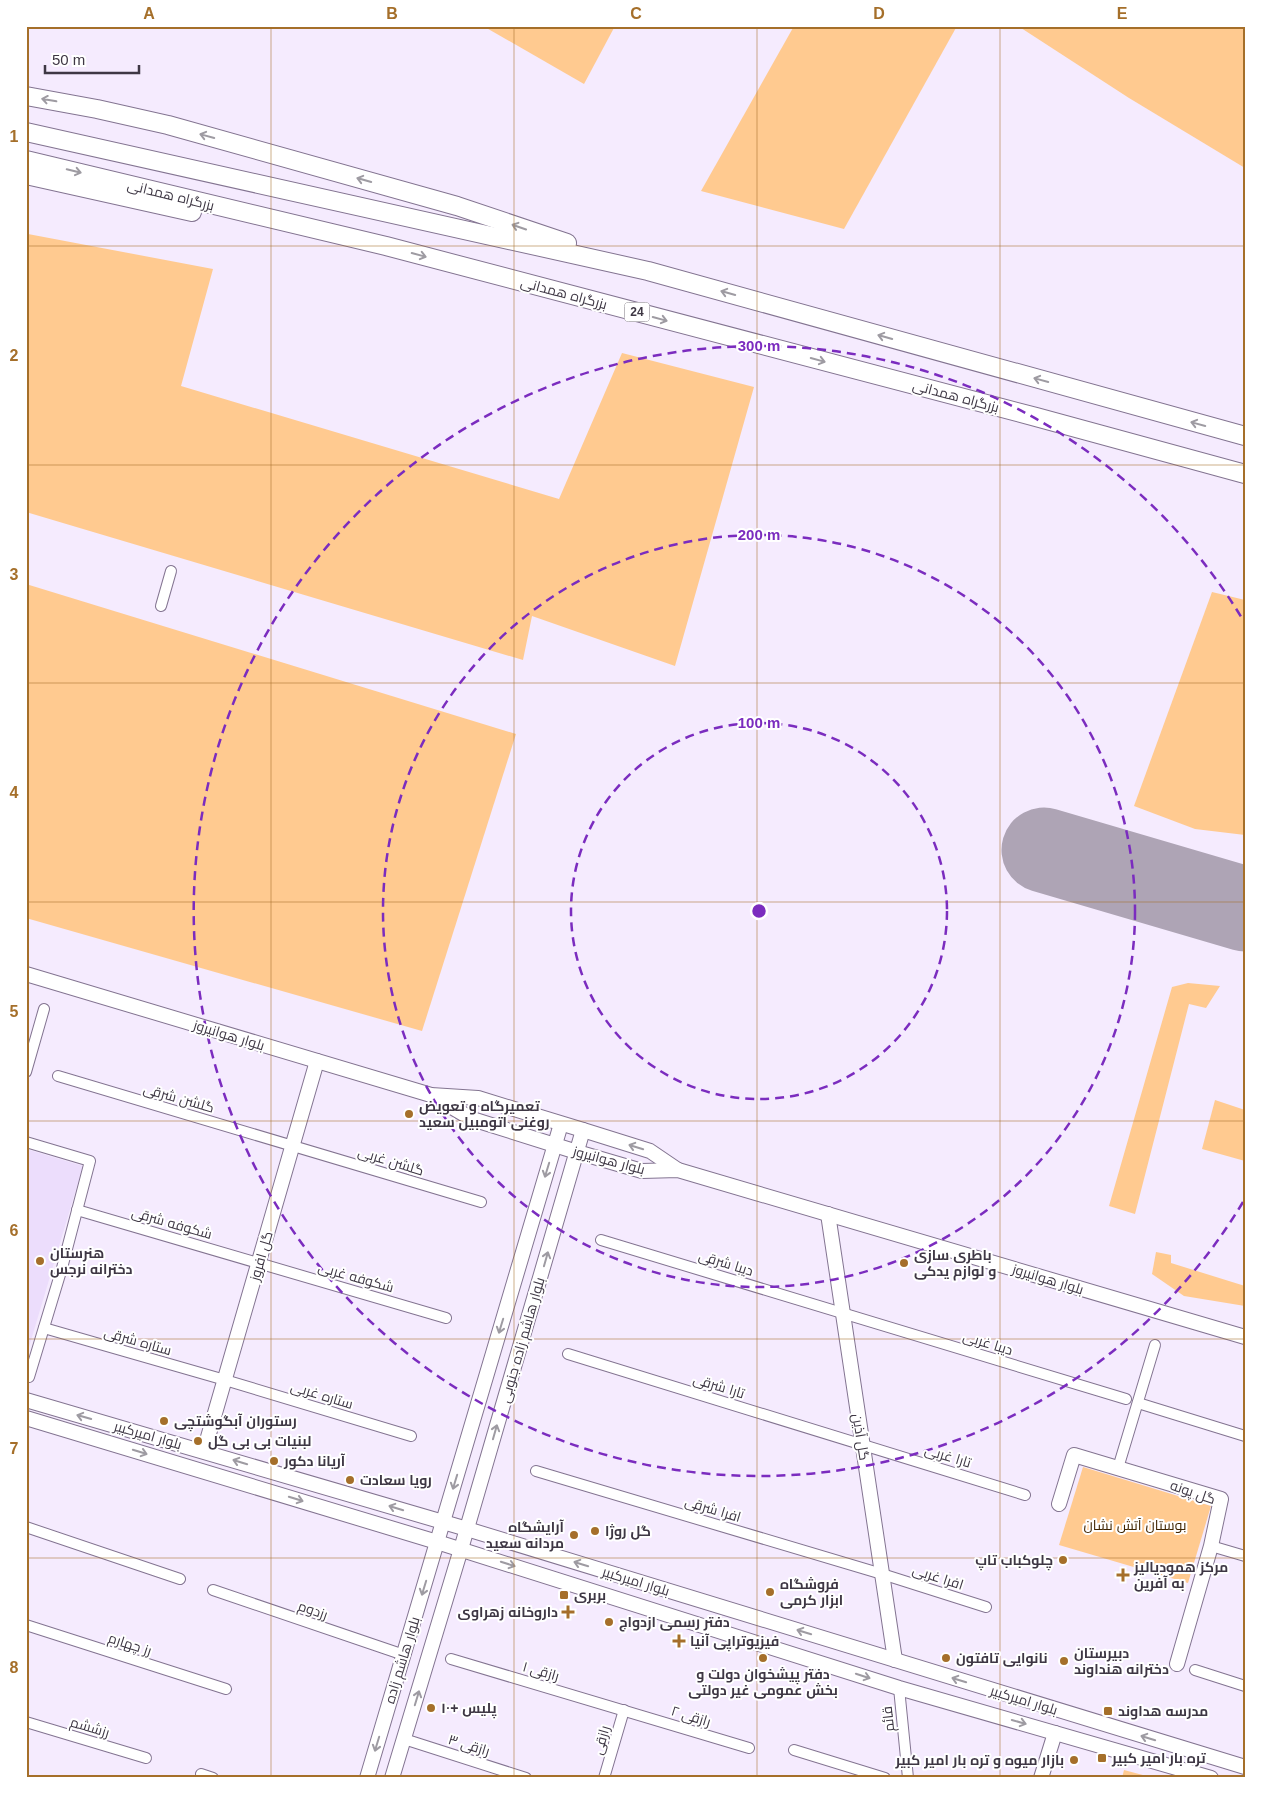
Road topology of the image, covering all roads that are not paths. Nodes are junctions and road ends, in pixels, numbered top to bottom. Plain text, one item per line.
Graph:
1 (26, 96) edge
2 (26, 132) edge
3 (26, 160) edge
4 (26, 175) edge
5 (386, 246) junction
6 (648, 271) junction
7 (1245, 436) edge
8 (1245, 474) edge
9 (171, 571) dead end
10 (161, 606) dead end
11 (26, 974) edge
12 (44, 1009) dead end
13 (317, 1061) junction
14 (26, 1072) edge
15 (58, 1076) dead end
16 (431, 1095) junction
17 (561, 1124) junction
18 (583, 1130) junction
19 (26, 1142) edge
20 (554, 1145) junction
21 (294, 1146) junction
22 (577, 1152) junction
23 (678, 1170) junction
24 (481, 1202) dead end
25 (77, 1210) junction
26 (828, 1214) junction
27 (601, 1240) dead end
28 (259, 1263) junction
29 (843, 1313) junction
30 (446, 1318) dead end
31 (44, 1328) junction
32 (1245, 1337) edge
33 (1155, 1346) dead end
34 (568, 1354) dead end
35 (29, 1377) dead end
36 (225, 1380) junction
37 (1126, 1399) dead end
38 (26, 1400) edge
39 (1138, 1403) junction
40 (26, 1418) edge
41 (411, 1436) dead end
42 (1245, 1436) edge
43 (862, 1444) junction
44 (204, 1451) junction
45 (1118, 1468) junction
46 (536, 1471) dead end
47 (1025, 1495) dead end
48 (1059, 1504) dead end
49 (442, 1522) junction
50 (26, 1527) edge
51 (467, 1529) junction
52 (438, 1542) junction
53 (1211, 1546) junction
54 (461, 1549) junction
55 (1245, 1556) edge
56 (882, 1574) junction
57 (180, 1579) dead end
58 (213, 1590) dead end
59 (986, 1607) dead end
60 (26, 1625) edge
61 (404, 1655) junction
62 (451, 1659) dead end
63 (895, 1660) junction
64 (1176, 1664) dead end
65 (1195, 1670) dead end
66 (1245, 1686) edge
67 (899, 1688) junction
68 (226, 1689) dead end
69 (624, 1710) junction
70 (26, 1722) edge
71 (1055, 1733) junction
72 (404, 1739) junction
73 (749, 1748) dead end
74 (794, 1750) dead end
75 (146, 1758) dead end
76 (1245, 1767) edge
77 (201, 1774) dead end
78 (213, 1778) edge
79 (367, 1778) edge
80 (392, 1778) edge
81 (526, 1778) edge
82 (604, 1778) edge
83 (885, 1778) edge
84 (908, 1778) edge
85 (1041, 1778) edge
86 (1211, 1778) edge

6 -> 1 highway
2 - 6 highway, بزرگراه همدانی
3 -> 5 highway, بزرگراه همدانی / 24
4 - 5 highway
5 -> 8 highway, بزرگراه همدانی / 24
7 -> 6 highway, بزرگراه همدانی
9 - 10 street
11 - 13 main road, بلوار هوانیروز
12 - 14 street
13 - 16 main road, بلوار هوانیروز
13 - 21 main road, گل افروز
15 - 21 street, گلشن شرقی
16 - 17 main road, بلوار هوانیروز
16 - 20 main road, بلوار هوانیروز
17 - 18 main road, بلوار هوانیروز
17 - 20 main road, بلوار هاشم زاده جنوبی
18 - 22 main road, بلوار هاشم زاده جنوبی
23 -> 18 main road, بلوار هوانیروز
19 - 25 street
20 - 22 main road, بلوار هوانیروز
20 -> 49 main road, بلوار هاشم زاده جنوبی
21 - 24 street, گلشن غربی
21 - 28 main road, گل افروز
22 - 23 main road, بلوار هوانیروز
51 -> 22 main road, بلوار هاشم زاده جنوبی
23 - 26 main road, بلوار هوانیروز
25 - 28 street, شکوفه شرقی
25 - 31 street
26 - 29 main road, گل آذین
26 - 32 main road, بلوار هوانیروز
27 - 29 street, دیبا شرقی
28 - 30 street, شکوفه غربی
28 - 36 main road, گل افروز
29 - 37 street, دیبا غربی
29 - 43 main road, گل آذین
31 - 35 street
31 - 36 street, ستاره شرقی
33 - 39 street
34 - 43 street, تارا شرقی
36 - 41 street, ستاره غربی
36 - 44 main road, گل افروز
44 -> 38 main road, بلوار امیرکبیر
39 - 42 street
39 - 45 street
40 -> 52 main road, بلوار امیرکبیر
43 - 47 street, تارا غربی
43 - 56 main road, گل آذین
49 -> 44 main road, بلوار امیرکبیر
45 - 48 main road, گل پونه
45 - 53 main road, گل پونه
46 - 56 street, افرا شرقی
49 - 51 main road, بلوار امیرکبیر
49 - 52 main road, بلوار هاشم زاده جنوبی
50 - 57 street
51 - 54 main road, بلوار هاشم زاده جنوبی
63 -> 51 main road, بلوار امیرکبیر
52 - 54 main road, بلوار امیرکبیر
52 -> 61 main road, بلوار هاشم زاده
53 - 55 street
53 - 64 main road, گل پونه
54 -> 67 main road, بلوار امیرکبیر
72 -> 54 main road, بلوار هاشم زاده
56 - 59 street, افرا غربی
56 - 63 main road, گل آذین
58 - 61 street, رزدوم
60 - 68 street, رز چهارم
61 -> 79 main road, بلوار هاشم زاده
62 - 69 street, رازقی ۱
76 -> 63 main road, بلوار امیرکبیر
65 - 66 street
67 -> 71 main road, بلوار امیرکبیر
67 - 84 street, قائم
69 - 73 street, رازقی ۲
69 - 82 street, رازقی
70 - 75 street, رزششم
71 - 85 main road
71 - 86 main road, بلوار امیرکبیر
72 - 80 main road, بلوار هاشم زاده
72 - 81 street, رازقی ۳
74 - 83 street
77 - 78 street

